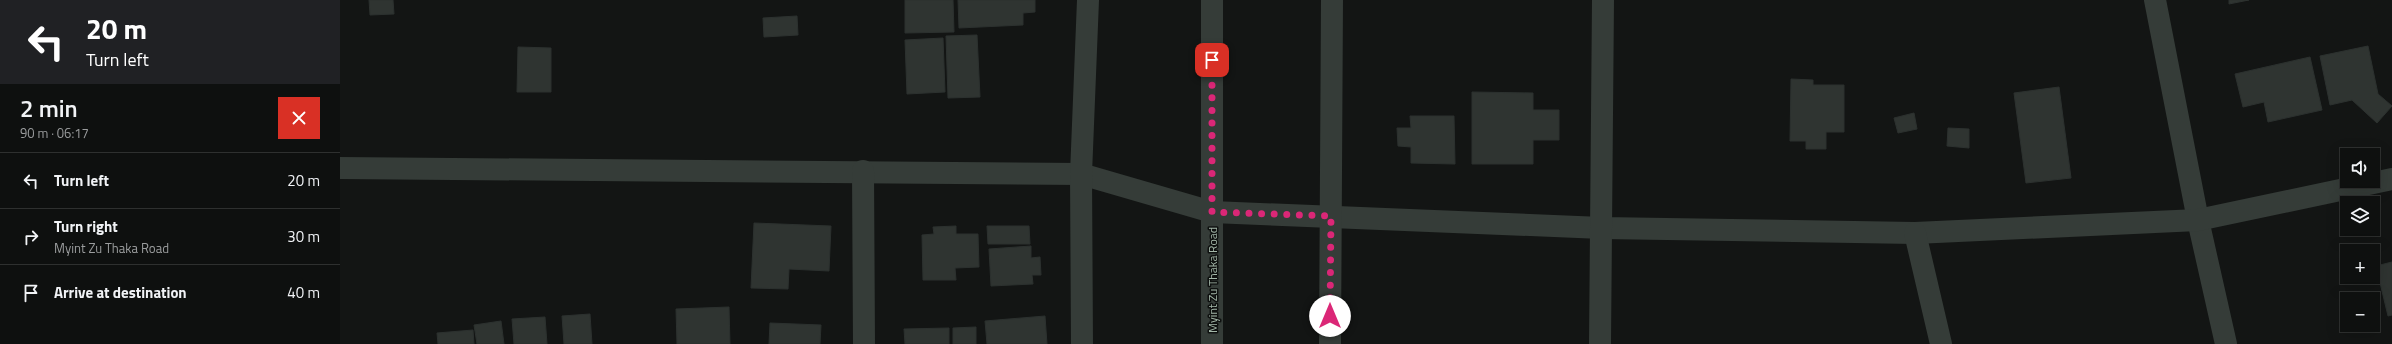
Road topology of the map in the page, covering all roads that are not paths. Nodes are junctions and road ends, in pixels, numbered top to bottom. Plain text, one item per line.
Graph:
1 (1088, 0) edge
2 (1212, 0) edge
3 (1332, 0) edge
4 (1603, 0) edge
5 (2155, 0) edge
6 (340, 168) edge
7 (863, 171) junction
8 (1081, 174) junction
9 (2392, 179) edge
10 (1212, 212) junction
11 (1331, 216) junction
12 (2198, 220) junction
13 (1602, 228) junction
14 (1915, 233) junction
15 (864, 344) edge
16 (1082, 344) edge
17 (1212, 344) edge
18 (1330, 344) edge
19 (1600, 344) edge
20 (1941, 344) edge
21 (2226, 344) edge

1 - 8 street
2 - 10 street, Myint Zu Thaka Road
3 - 11 street
4 - 13 street
5 - 12 street
6 - 7 street
7 - 8 street
7 - 15 street
8 - 10 street
8 - 16 street
9 - 12 street
10 - 11 street
10 - 17 street, Myint Zu Thaka Road
11 - 13 street
11 - 18 street
12 - 14 street
12 - 21 street
13 - 14 street
13 - 19 street
14 - 20 street

